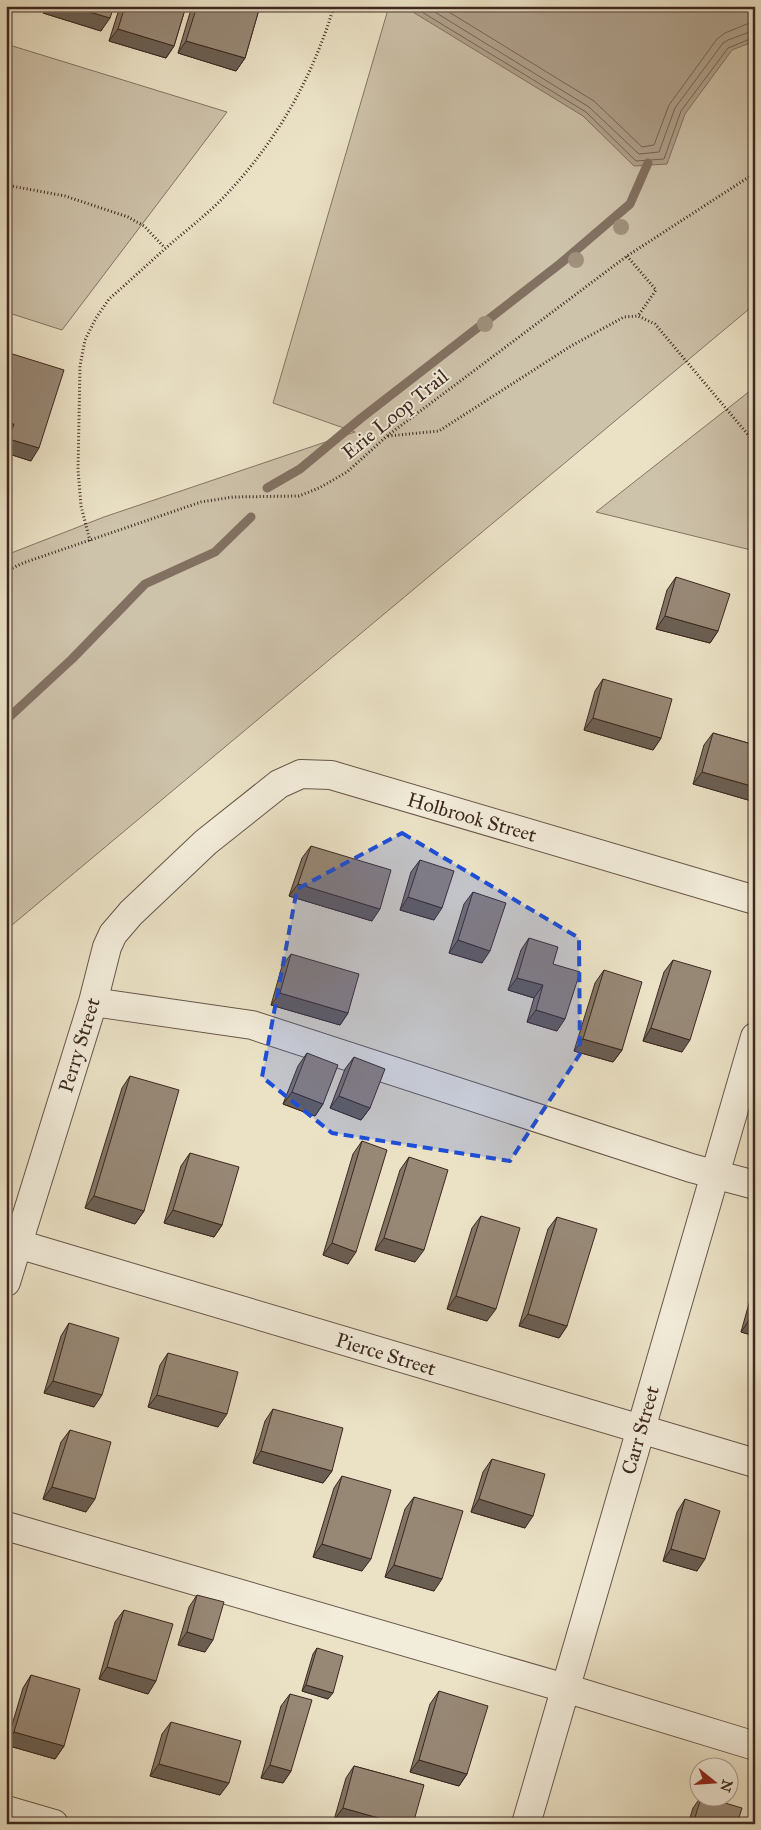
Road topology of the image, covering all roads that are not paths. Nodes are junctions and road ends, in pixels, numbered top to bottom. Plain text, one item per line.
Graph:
1 (206, 842) joint
2 (755, 900) edge
3 (93, 1002) junction
4 (755, 1037) edge
5 (715, 1174) junction
6 (755, 1185) edge
7 (18, 1244) junction
8 (6, 1282) edge
9 (640, 1429) junction
10 (755, 1463) edge
11 (6, 1526) edge
12 (565, 1688) junction
13 (755, 1746) edge
14 (6, 1810) edge
15 (54, 1824) edge
16 (526, 1824) edge

1 - 2 street, Holbrook Street
1 - 3 street, Perry Street
3 - 5 street
3 - 7 street, Perry Street
4 - 5 street, Carr Street
5 - 6 street
5 - 9 street, Carr Street
7 - 8 street, Perry Street
7 - 9 street, Pierce Street
9 - 10 street, Pierce Street
9 - 12 street, Carr Street
11 - 12 street
12 - 13 street
12 - 16 street, Carr Street
14 - 15 street

